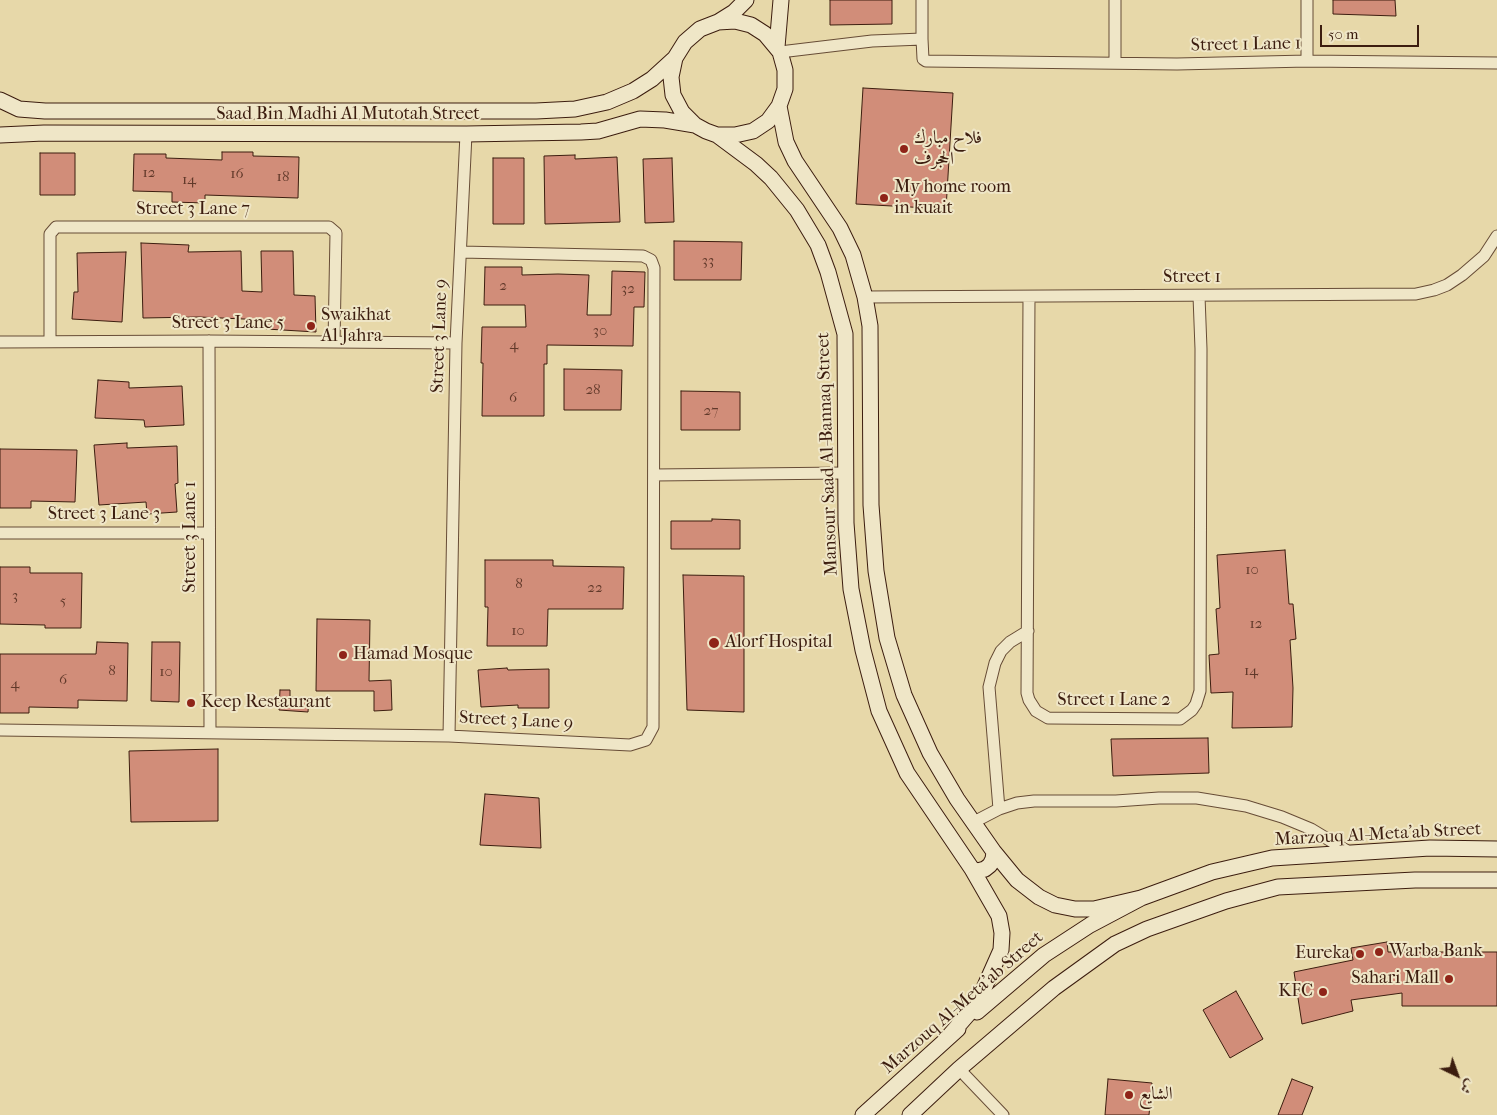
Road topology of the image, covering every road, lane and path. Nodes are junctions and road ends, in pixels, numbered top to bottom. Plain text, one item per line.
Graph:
1 (746, 0) edge
2 (781, 0) edge
3 (922, 0) edge
4 (1115, 0) edge
5 (1307, 0) edge
6 (718, 22) junction
7 (922, 39) junction
8 (778, 49) junction
9 (675, 58) junction
10 (1306, 61) junction
11 (1115, 62) junction
12 (1497, 63) edge
13 (0, 100) edge
14 (779, 106) junction
15 (695, 125) junction
16 (466, 134) junction
17 (0, 135) edge
18 (717, 135) junction
19 (1497, 236) edge
20 (461, 252) junction
21 (1199, 296) junction
22 (865, 297) junction
23 (1029, 297) junction
24 (50, 341) junction
25 (209, 341) junction
26 (0, 342) edge
27 (334, 342) junction
28 (456, 344) junction
29 (845, 473) junction
30 (654, 474) junction
31 (0, 533) edge
32 (209, 533) junction
33 (1028, 631) junction
34 (0, 730) edge
35 (210, 732) junction
36 (449, 736) junction
37 (1000, 809) junction
38 (972, 823) junction
39 (1497, 848) edge
40 (994, 852) junction
41 (1349, 852) junction
42 (972, 869) junction
43 (1497, 880) edge
44 (1140, 898) junction
45 (950, 1036) junction
46 (958, 1069) junction
47 (863, 1115) edge
48 (910, 1115) edge
49 (1003, 1115) edge

1 - 6 street
2 - 8 street
3 - 7 street, Street 1 Lane 1
4 - 11 street
5 - 10 street
6 - 8 street
6 - 9 street
7 - 8 street
7 - 11 street, Street 1 Lane 1
8 - 14 street
9 - 13 street, Saad Bin Madhi Al Mutotah Street
9 - 15 street
10 - 11 street, Street 1 Lane 1
10 - 12 street, Street 1 Lane 1
14 - 18 street
14 - 22 street
15 - 16 street, Saad Bin Madhi Al Mutotah Street
15 - 18 street
16 - 17 street, Saad Bin Madhi Al Mutotah Street
16 - 20 street, Street 3 Lane 9
18 - 29 street, Mansour Saad Al-Bannaq Street
19 - 21 street, Street 1
20 - 28 street, Street 3 Lane 9
20 - 30 street, Street 3 Lane 9
21 - 23 street, Street 1
21 - 33 street, Street 1 Lane 2
22 - 23 street, Street 1
22 - 38 street
23 - 33 street, Street 1 Lane 2
24 - 25 street, Street 3 Lane 5
24 - 26 street, Street 3 Lane 5
24 - 27 street, Street 3 Lane 7
25 - 27 street, Street 3 Lane 5
25 - 32 street, Street 3 Lane 1
27 - 28 street, Street 3 Lane 5
28 - 36 street, Street 3 Lane 9
29 - 30 street
29 - 42 street, Mansour Saad Al-Bannaq Street
30 - 36 street, Street 3 Lane 9
31 - 32 street, Street 3 Lane 3
32 - 35 street, Street 3 Lane 1
33 - 37 street
34 - 35 street
35 - 36 street
37 - 38 street
37 - 41 street
38 - 40 street
39 - 41 street, Marzouq Al-Meta'ab Street
40 - 42 street
40 - 44 street
41 - 44 street, Marzouq Al-Meta'ab Street
42 - 45 street, Mansour Saad Al-Bannaq Street
43 - 46 street
44 - 45 street, Marzouq Al-Meta'ab Street
45 - 47 street, Marzouq Al-Meta'ab Street
46 - 48 street
46 - 49 street

